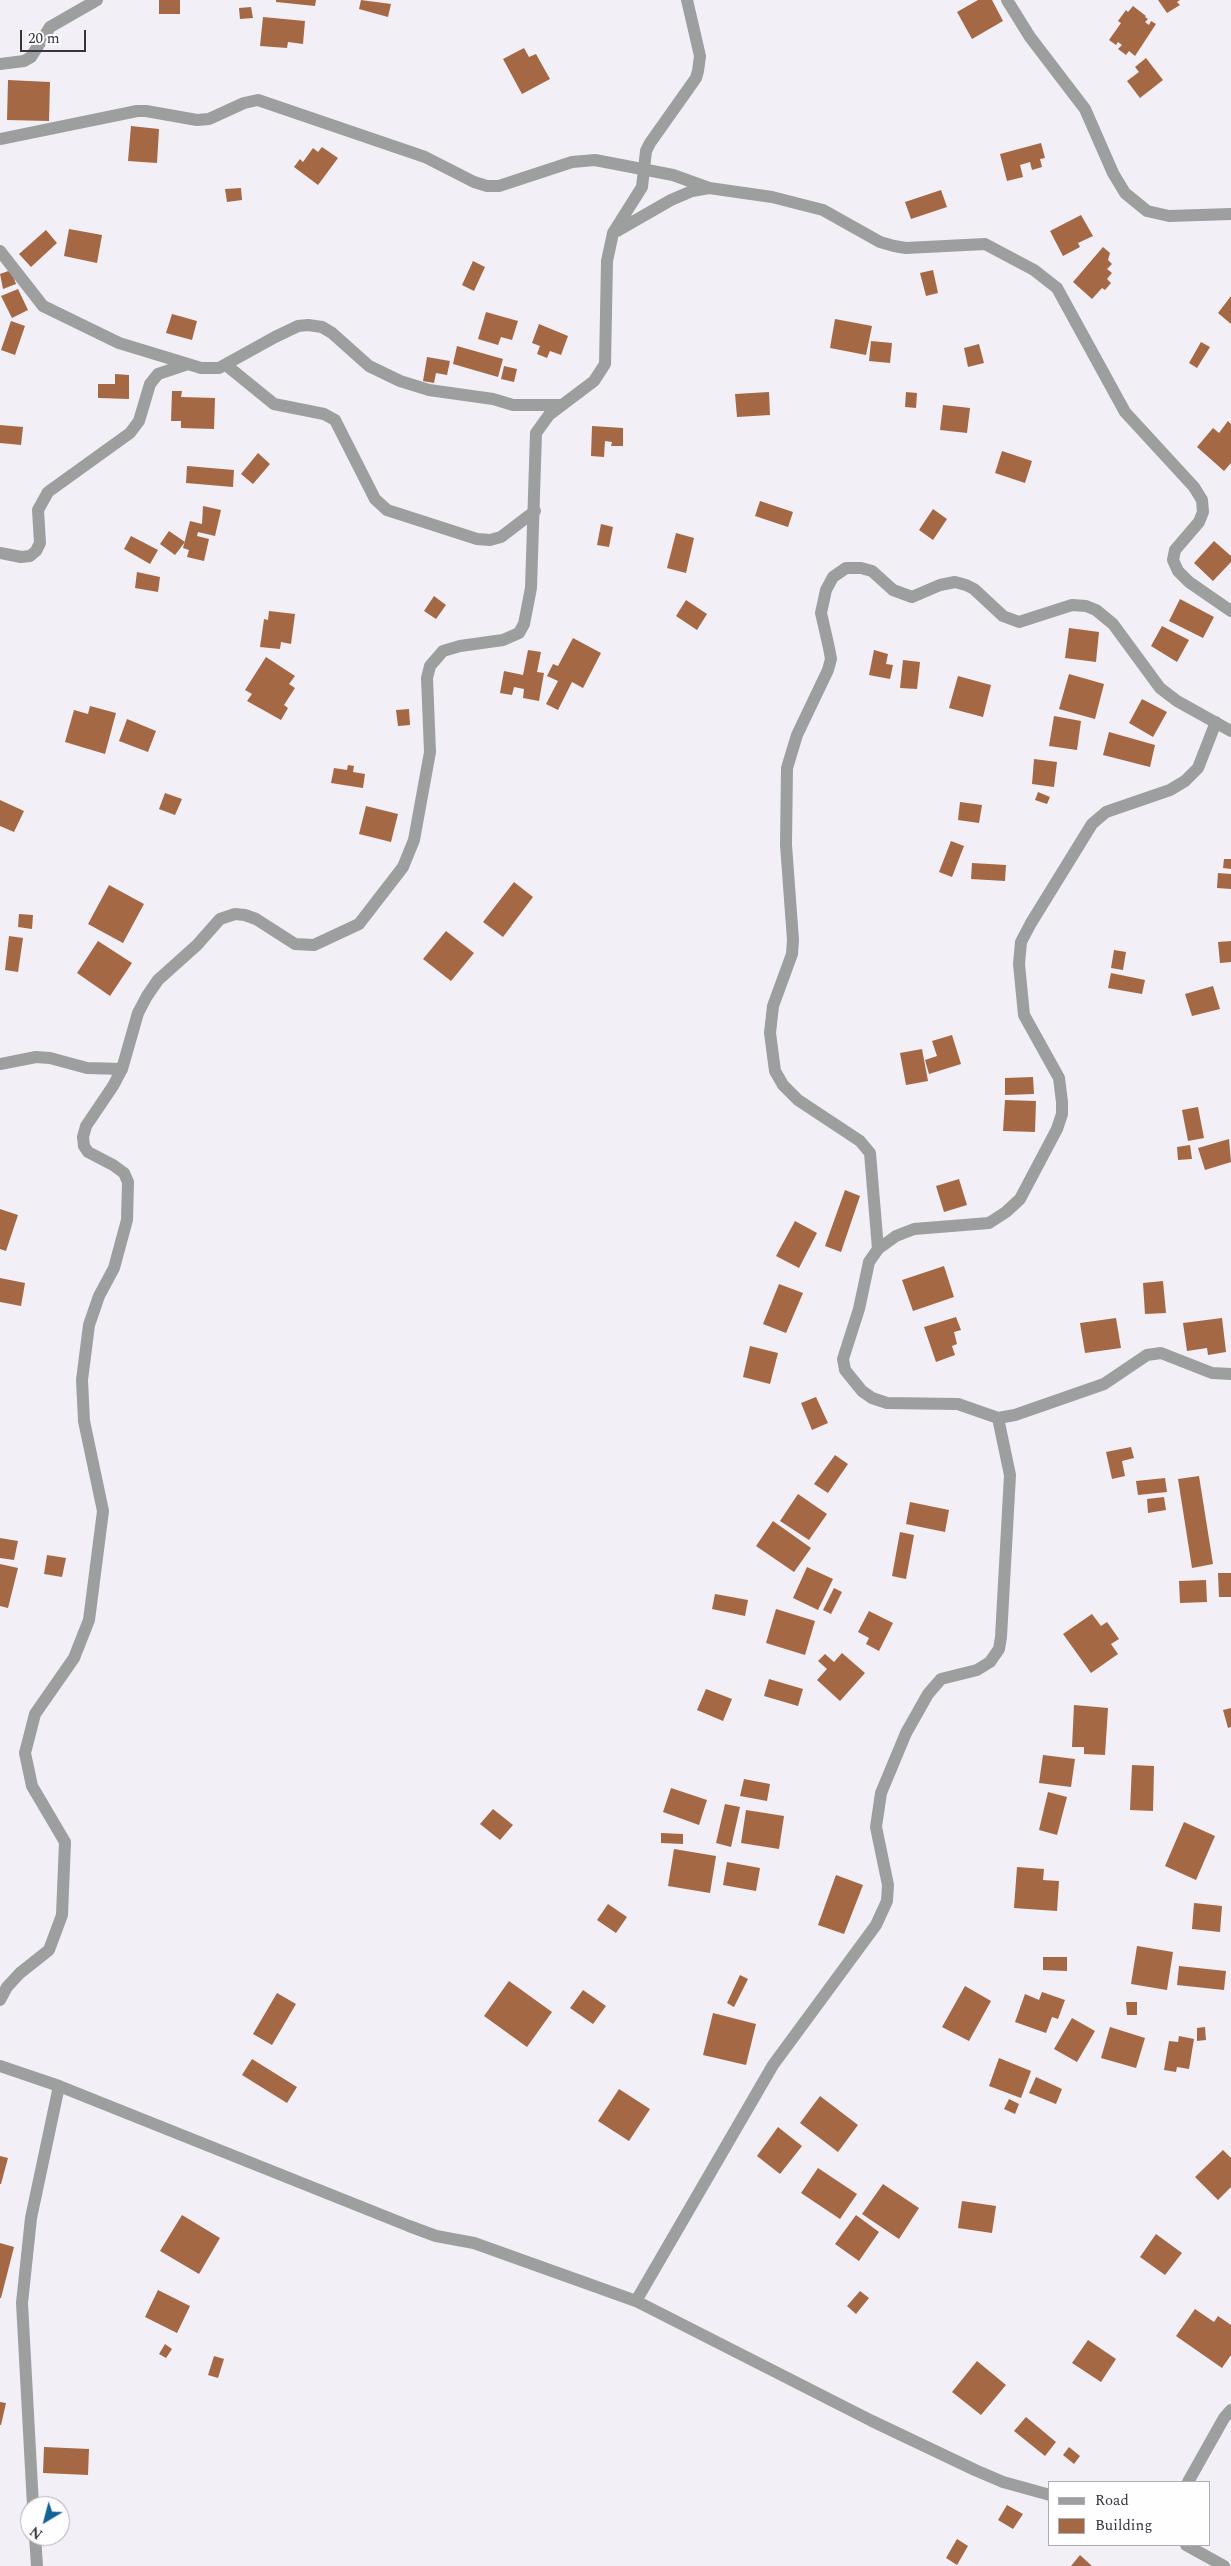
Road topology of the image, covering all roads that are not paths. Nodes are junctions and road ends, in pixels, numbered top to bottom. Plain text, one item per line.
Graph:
1 (97, 0) edge
2 (688, 0) edge
3 (1007, 0) edge
4 (0, 64) edge
5 (0, 139) edge
6 (644, 168) junction
7 (709, 188) junction
8 (1231, 214) edge
9 (614, 233) junction
10 (0, 251) edge
11 (188, 364) junction
12 (226, 365) junction
13 (562, 405) junction
14 (535, 510) junction
15 (0, 553) edge
16 (1231, 611) edge
17 (1216, 722) junction
18 (1231, 731) edge
19 (0, 1064) edge
20 (122, 1069) junction
21 (878, 1249) junction
22 (1231, 1374) edge
23 (998, 1418) junction
24 (0, 2000) edge
25 (0, 2066) edge
26 (58, 2086) junction
27 (636, 2301) junction
28 (1231, 2410) edge
29 (1189, 2481) edge
30 (1048, 2494) edge
31 (32, 2496) edge
32 (36, 2546) edge
33 (1188, 2546) edge
34 (37, 2566) edge
35 (1224, 2566) edge

1 - 4 street
2 - 6 street
3 - 8 street
5 - 6 street
6 - 7 street
6 - 9 street
7 - 9 street
7 - 16 street
9 - 13 street
10 - 11 street
11 - 12 street
11 - 15 street
12 - 13 street
12 - 14 street
13 - 14 street
14 - 20 street
17 - 18 street
17 - 21 street
17 - 21 street
19 - 20 street
20 - 24 street
21 - 23 street
22 - 23 street
23 - 27 street
25 - 26 street
26 - 27 street
26 - 31 street
27 - 30 street
28 - 29 street
32 - 34 street
33 - 35 street

